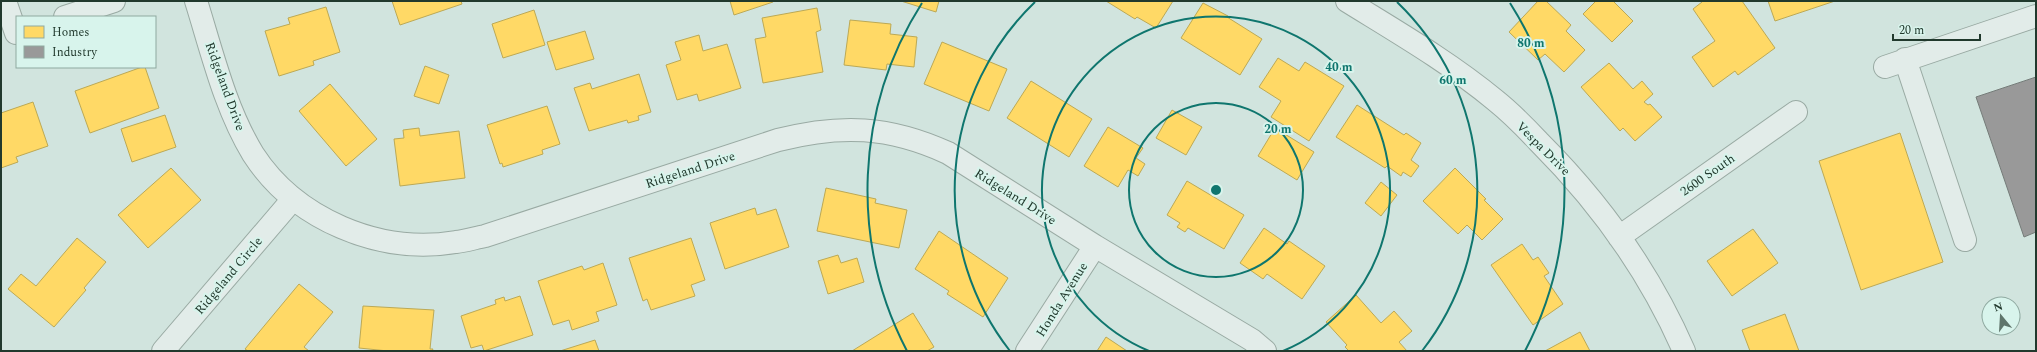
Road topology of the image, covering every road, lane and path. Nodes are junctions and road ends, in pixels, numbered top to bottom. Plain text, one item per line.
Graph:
1 (5, 1) edge
2 (114, 1) edge
3 (196, 1) edge
4 (1347, 1) edge
5 (68, 16) edge
6 (2036, 16) edge
7 (11, 35) edge
8 (1905, 59) junction
9 (1884, 67) dead end
10 (1796, 112) dead end
11 (293, 199) junction
12 (1619, 236) junction
13 (1965, 240) dead end
14 (1095, 246) junction
15 (163, 351) edge
16 (1027, 351) edge
17 (1265, 351) edge
18 (1684, 351) edge

1 - 7 street
2 - 5 street
3 - 11 street, Ridgeland Drive
4 - 12 street, Vespa Drive
6 - 8 street
8 - 9 street
8 - 13 street
10 - 12 street, 2600 South
11 - 14 street, Ridgeland Drive
11 - 15 street, Ridgeland Circle
12 - 18 street, Vespa Drive
14 - 16 street, Honda Avenue
14 - 17 street, Ridgeland Drive

